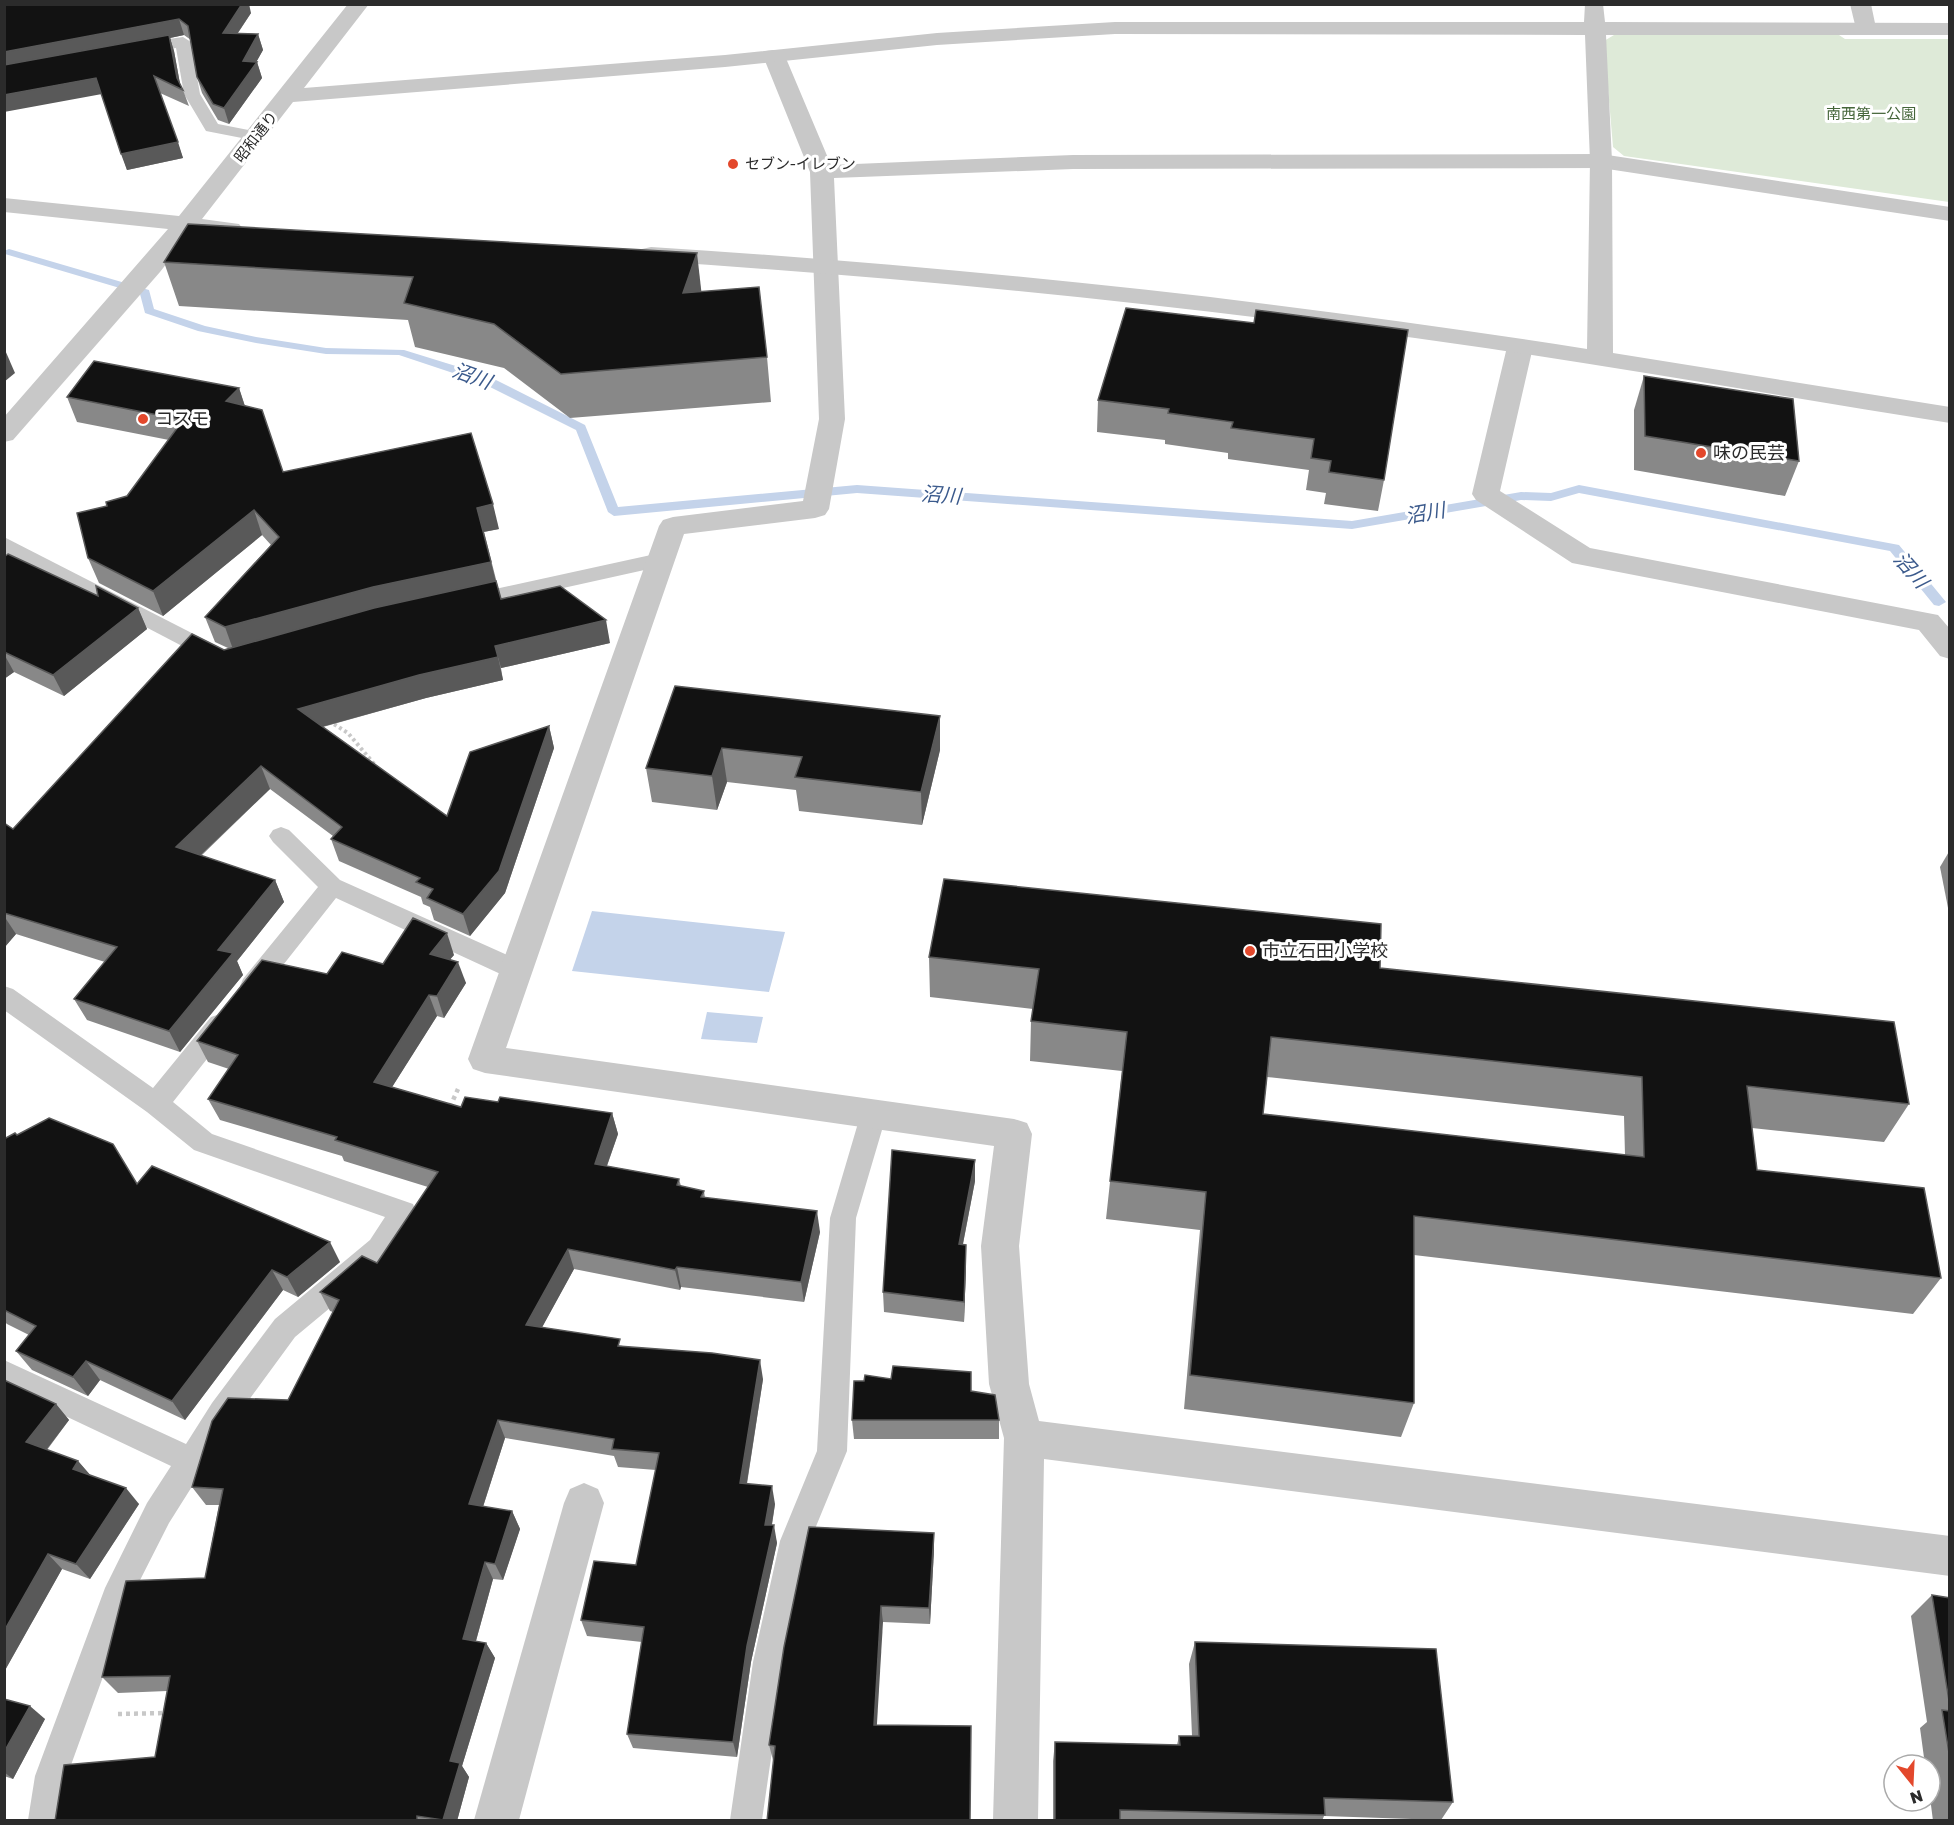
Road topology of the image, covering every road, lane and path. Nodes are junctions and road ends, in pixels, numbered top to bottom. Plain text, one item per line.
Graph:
1 (359, 4) edge
2 (1860, 4) edge
3 (1595, 16) edge
4 (1865, 28) junction
5 (1950, 29) edge
6 (121, 52) edge
7 (774, 56) junction
8 (288, 96) junction
9 (256, 136) junction
10 (1601, 161) junction
11 (822, 172) junction
12 (4, 205) edge
13 (1950, 214) edge
14 (185, 226) junction
15 (256, 230) edge
16 (625, 252) edge
17 (827, 264) junction
18 (1520, 347) junction
19 (1600, 359) junction
20 (1950, 415) edge
21 (4, 434) edge
22 (4, 544) edge
23 (660, 560) junction
24 (450, 606) edge
25 (1950, 649) edge
26 (232, 662) edge
27 (319, 715) edge
28 (377, 767) edge
29 (281, 836) dead end
30 (332, 886) junction
31 (516, 970) junction
32 (4, 996) edge
33 (485, 1059) junction
34 (156, 1104) junction
35 (450, 1108) edge
36 (874, 1113) junction
37 (4, 1373) edge
38 (1024, 1438) junction
39 (191, 1461) junction
40 (584, 1503) dead end
41 (1950, 1556) edge
42 (178, 1713) edge
43 (73, 1715) junction
44 (44, 1821) edge
45 (496, 1821) edge
46 (746, 1821) edge
47 (1015, 1821) edge

1 - 8 street, 昭和通り
2 - 4 street
3 - 4 street
3 - 7 street
3 - 10 street
4 - 5 street
6 - 9 lane
7 - 8 street
7 - 11 street
8 - 9 street, 昭和通り
9 - 14 street, 昭和通り
10 - 11 street
10 - 13 street
10 - 19 street
11 - 17 street
12 - 14 street
14 - 15 street
14 - 21 street, 昭和通り
16 - 17 street
17 - 18 street
17 - 23 street
18 - 19 street
18 - 25 street
19 - 20 street
22 - 26 lane
23 - 24 lane
23 - 31 street
27 - 28 path
29 - 30 lane
30 - 31 lane
30 - 34 lane
31 - 33 street
32 - 34 lane
33 - 35 path
33 - 36 street
34 - 39 lane
36 - 38 street
36 - 46 lane
37 - 39 lane
38 - 41 street
38 - 47 street
39 - 43 lane
40 - 45 street
42 - 43 path
43 - 44 lane

